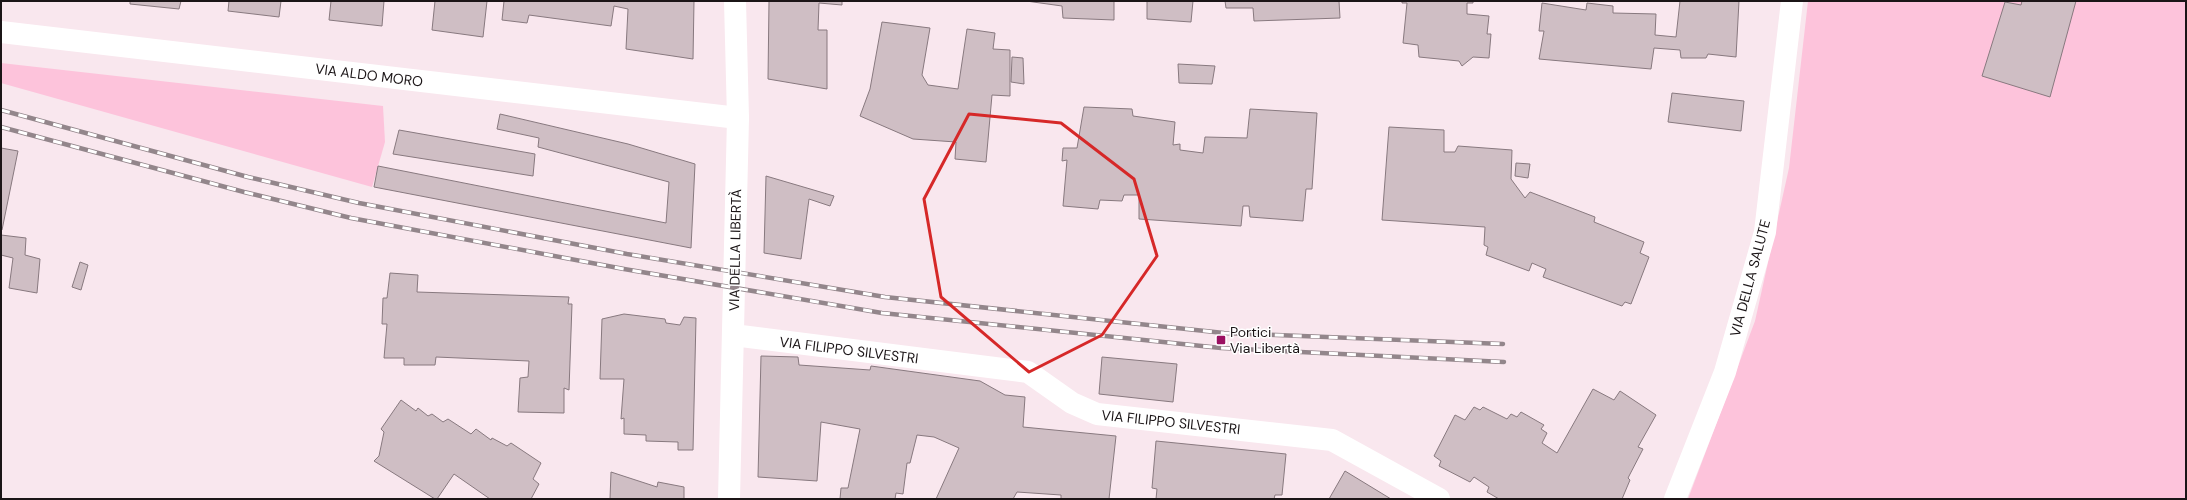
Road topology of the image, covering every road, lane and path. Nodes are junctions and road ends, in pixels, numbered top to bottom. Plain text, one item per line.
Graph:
1 (735, 1) edge
2 (1792, 1) edge
3 (1, 32) edge
4 (738, 118) junction
5 (734, 326) junction
6 (729, 499) edge
7 (1439, 499) edge
8 (1675, 499) edge

1 - 4 street, VIA DELLA LIBERTÀ
2 - 8 street, VIA DELLA SALUTE
3 - 4 street, VIA ALDO MORO
4 - 5 street, VIA DELLA LIBERTÀ
5 - 6 street, VIA DELLA LIBERTÀ
5 - 7 street, VIA FILIPPO SILVESTRI

